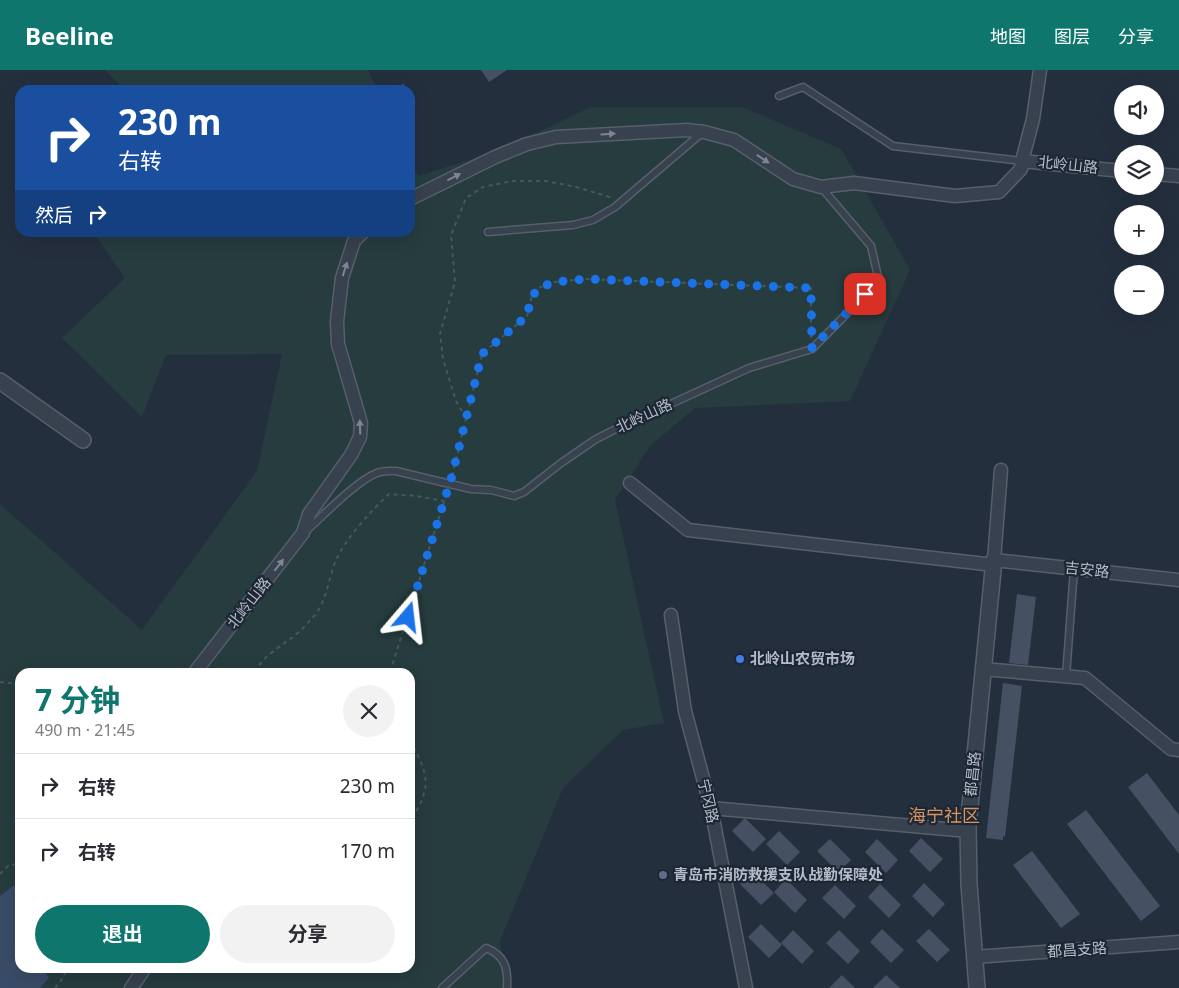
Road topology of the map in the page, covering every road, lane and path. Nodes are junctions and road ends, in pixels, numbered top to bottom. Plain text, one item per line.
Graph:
1 (1040, 70) edge
2 (779, 96) dead end
3 (704, 132) junction
4 (1022, 161) junction
5 (1114, 170) edge
6 (1164, 175) edge
7 (1179, 176) edge
8 (821, 187) junction
9 (415, 196) edge
10 (622, 201) junction
11 (488, 232) dead end
12 (358, 237) edge
13 (812, 348) junction
14 (0, 381) edge
15 (466, 418) junction
16 (83, 440) dead end
17 (1001, 470) dead end
18 (630, 483) dead end
19 (444, 501) junction
20 (303, 533) junction
21 (994, 562) junction
22 (1074, 568) junction
23 (1179, 580) edge
24 (671, 615) dead end
25 (198, 668) edge
26 (258, 668) edge
27 (391, 668) edge
28 (984, 669) junction
29 (1066, 676) junction
30 (0, 682) edge
31 (15, 684) edge
32 (415, 750) edge
33 (1179, 750) edge
34 (711, 808) junction
35 (415, 812) edge
36 (968, 831) junction
37 (15, 864) edge
38 (0, 874) edge
39 (1179, 942) edge
40 (975, 957) junction
41 (65, 973) edge
42 (142, 973) edge
43 (55, 988) edge
44 (131, 988) edge
45 (442, 988) edge
46 (507, 988) edge
47 (746, 988) edge
48 (977, 988) edge

1 - 4 street
2 - 4 lane
3 -> 8 street, 北岭山路
9 -> 3 street, 北岭山路
3 - 10 lane
4 - 5 street, 北岭山路
4 - 8 street, 北岭山路
6 - 7 street
8 - 13 lane, 北岭山路
10 - 11 lane
10 - 15 path
20 -> 12 street, 北岭山路
13 - 15 path
13 - 20 lane, 北岭山路
14 - 16 street
15 - 19 path, bridge
17 - 21 street
18 - 21 street, 吉安路
19 - 26 path
19 - 27 path, bridge
25 -> 20 street, 北岭山路
21 - 22 street, 吉安路
21 - 28 street, 都昌路
22 - 23 street, 吉安路
22 - 29 lane
24 - 34 street, 宁冈路
28 - 29 street
28 - 36 street, 都昌路
29 - 33 street
30 - 31 path
32 - 35 path
34 - 36 street
34 - 47 street, 宁冈路
36 - 40 street, 都昌路
37 - 38 path
39 - 40 street, 都昌支路
40 - 48 street, 都昌路
41 - 43 path
42 - 44 street
45 - 46 lane

